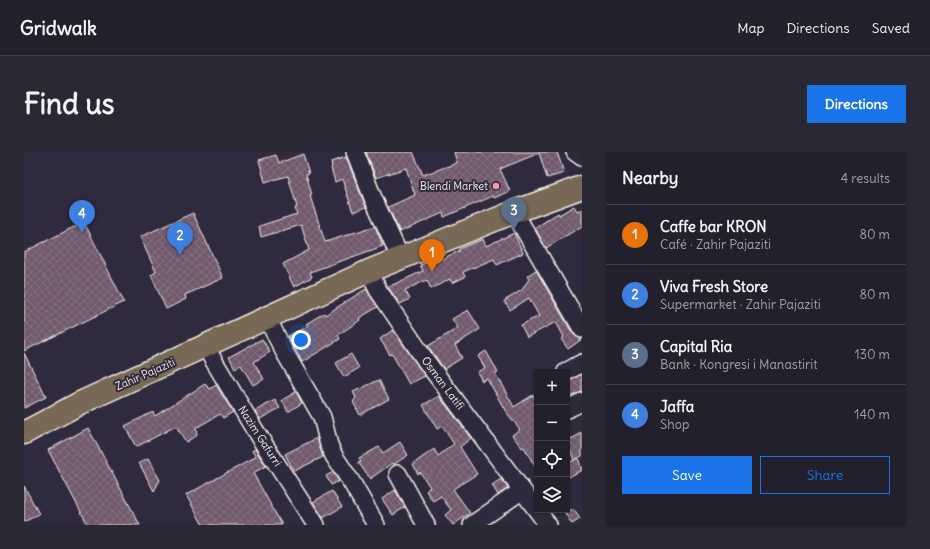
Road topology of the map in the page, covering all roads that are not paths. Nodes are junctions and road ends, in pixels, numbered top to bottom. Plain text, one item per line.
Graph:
1 (355, 152) edge
2 (575, 152) edge
3 (582, 157) edge
4 (582, 187) edge
5 (514, 212) junction
6 (401, 259) junction
7 (369, 271) junction
8 (267, 318) junction
9 (582, 329) edge
10 (205, 346) junction
11 (582, 363) edge
12 (570, 370) edge
13 (582, 402) edge
14 (570, 408) edge
15 (24, 433) edge
16 (398, 474) dead end
17 (521, 491) junction
18 (316, 525) edge
19 (376, 525) edge
20 (426, 525) edge
21 (472, 525) edge
22 (548, 525) edge

1 - 6 street
2 - 3 street
4 - 5 main road, Zahir Pajaziti
5 - 6 main road, Zahir Pajaziti
5 - 9 street
6 - 7 main road, Zahir Pajaziti
7 - 8 main road, Zahir Pajaziti
7 - 17 street, Osman Latifi
8 - 10 main road, Zahir Pajaziti
8 - 19 street
10 - 15 main road, Zahir Pajaziti
10 - 18 street, Nazim Gafurri
11 - 12 street
13 - 14 street
16 - 20 street
17 - 21 street
17 - 22 street, Osman Latifi

